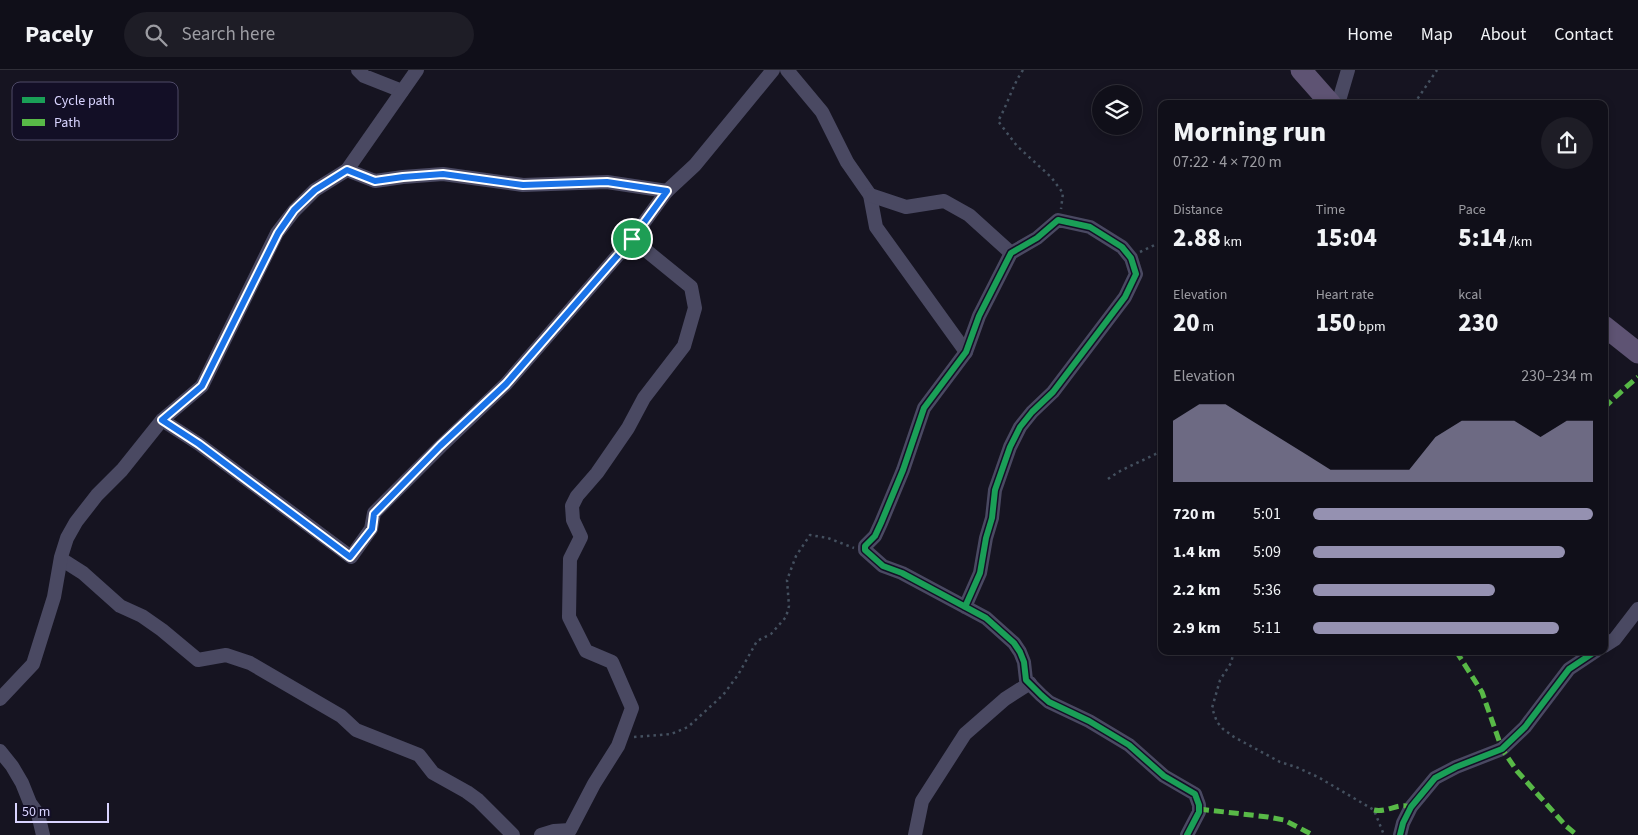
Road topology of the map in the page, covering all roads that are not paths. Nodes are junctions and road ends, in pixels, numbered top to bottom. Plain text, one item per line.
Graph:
1 (358, 70) edge
2 (417, 70) edge
3 (774, 70) edge
4 (787, 70) edge
5 (1301, 70) edge
6 (1348, 70) edge
7 (402, 92) junction
8 (1328, 100) edge
9 (1339, 100) edge
10 (347, 170) junction
11 (667, 191) junction
12 (870, 195) junction
13 (632, 239) junction
14 (1011, 253) junction
15 (1608, 329) edge
16 (966, 352) junction
17 (1638, 353) edge
18 (162, 420) junction
19 (61, 559) junction
20 (966, 607) junction
21 (1638, 609) edge
22 (1608, 643) edge
23 (1590, 655) edge
24 (1030, 683) junction
25 (0, 699) edge
26 (0, 751) edge
27 (572, 833) edge
28 (43, 835) edge
29 (513, 835) edge
30 (541, 835) edge
31 (915, 835) edge
32 (1187, 835) edge
33 (1400, 835) edge

1 - 7 street
2 - 7 street
3 - 11 street
4 - 12 street
5 - 8 main road
6 - 9 street
7 - 10 street
10 - 11 street
10 - 18 street
11 - 13 street
12 - 14 street
12 - 16 street
13 - 18 street
13 - 27 street
14 - 16 street
14 - 20 street
15 - 17 main road
16 - 20 street
18 - 19 street
19 - 25 street
19 - 29 street
20 - 24 street
21 - 22 street
23 - 33 street
24 - 31 street
24 - 32 street
26 - 28 street
27 - 30 street

